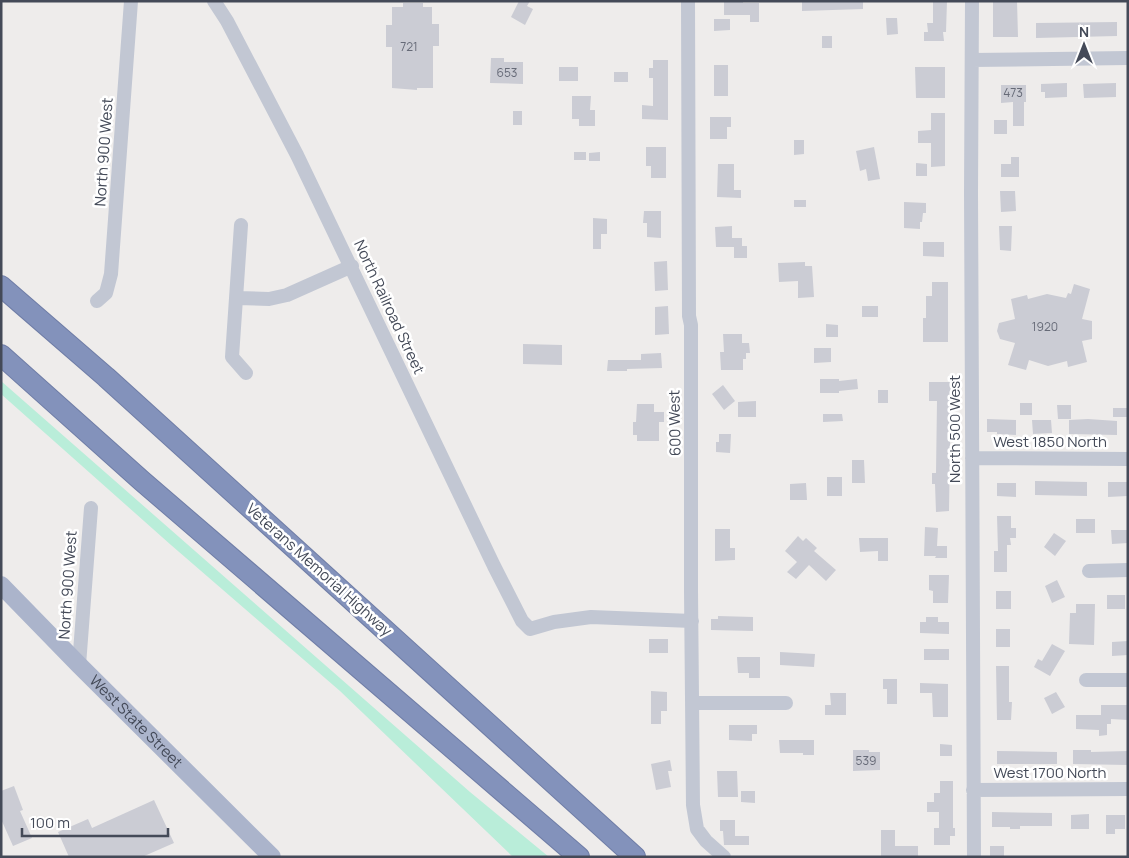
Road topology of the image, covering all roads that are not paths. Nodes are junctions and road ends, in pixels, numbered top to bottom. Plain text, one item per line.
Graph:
1 (131, 1) edge
2 (214, 1) edge
3 (688, 1) edge
4 (972, 1) edge
5 (1128, 58) edge
6 (972, 60) junction
7 (241, 225) dead end
8 (352, 266) junction
9 (1, 286) edge
10 (236, 298) junction
11 (97, 301) dead end
12 (1, 355) edge
13 (246, 373) dead end
14 (972, 458) junction
15 (1128, 459) edge
16 (90, 508) dead end
17 (1128, 570) edge
18 (1089, 571) dead end
19 (1, 585) edge
20 (692, 621) junction
21 (78, 665) junction
22 (1086, 680) dead end
23 (1128, 680) edge
24 (693, 703) junction
25 (786, 703) dead end
26 (973, 790) junction
27 (1128, 790) edge
28 (272, 857) edge
29 (578, 857) edge
30 (635, 857) edge
31 (724, 857) edge
32 (974, 857) edge

1 - 11 street, North 900 West
2 - 8 street, North Railroad Street
3 - 20 street, 600 West
4 - 6 street, North 500 West
5 - 6 street
6 - 14 street, North 500 West
7 - 10 street
8 - 10 street
8 - 20 street, North Railroad Street
9 - 30 highway, Veterans Memorial Highway
10 - 13 street
12 - 29 highway
14 - 15 street, West 1850 North
14 - 26 street, North 500 West
16 - 21 street, North 900 West
17 - 18 street
19 - 21 main road, West State Street
20 - 24 street, 600 West
21 - 28 main road, West State Street
22 - 23 street
24 - 25 street
24 - 31 street, 600 West
26 - 27 street, West 1700 North
26 - 32 street, North 500 West

